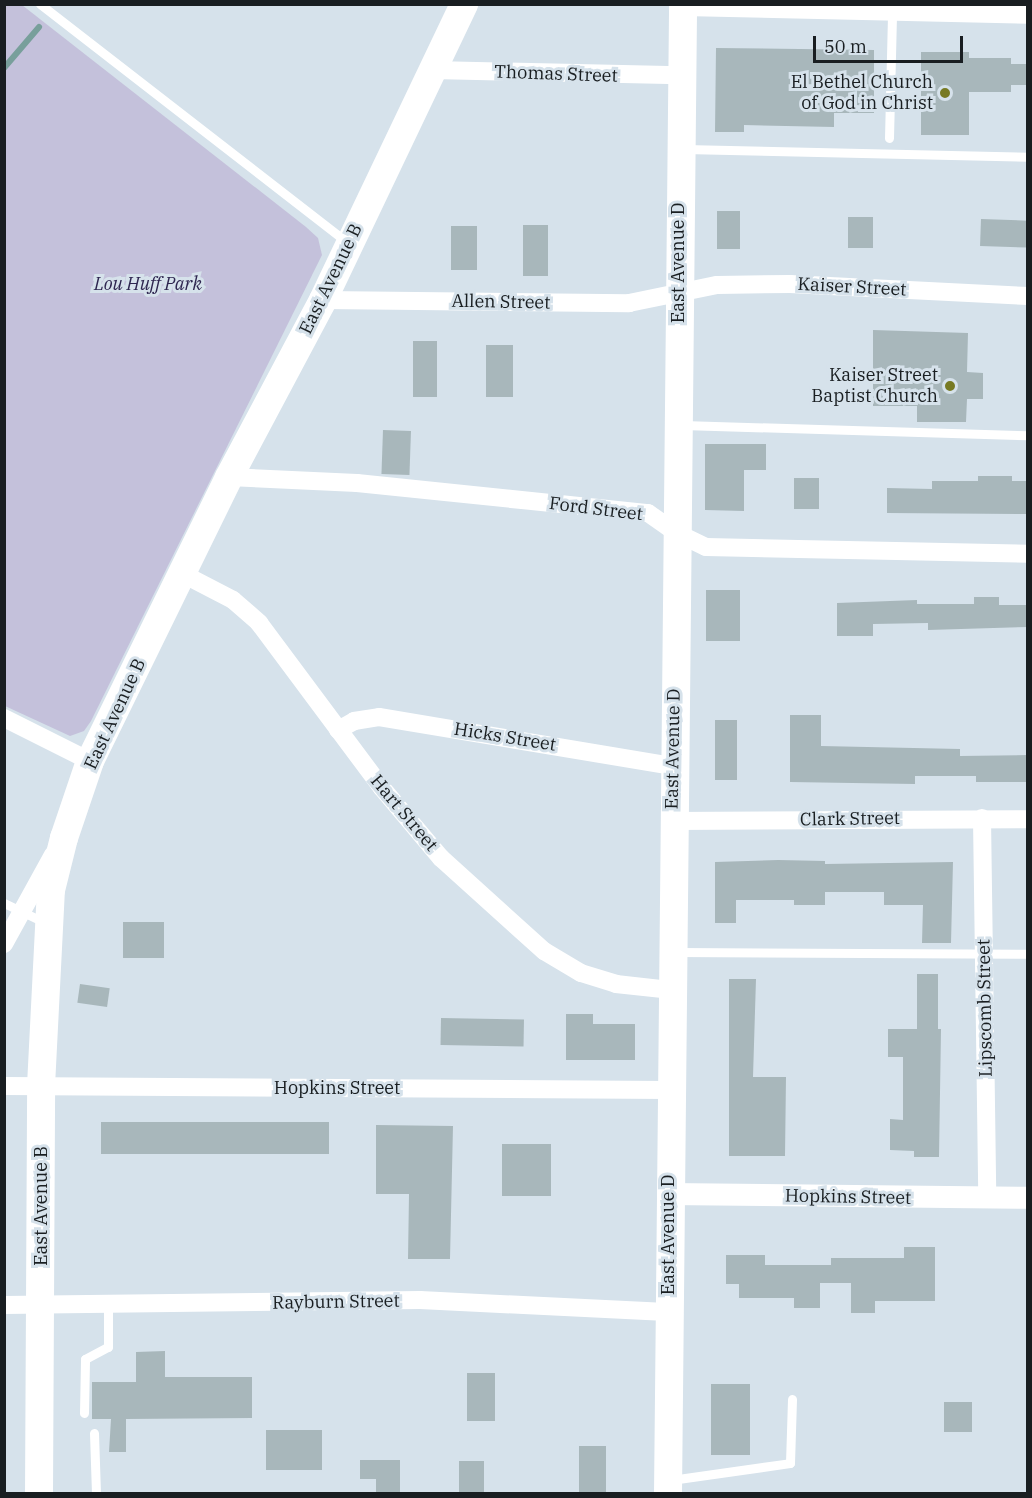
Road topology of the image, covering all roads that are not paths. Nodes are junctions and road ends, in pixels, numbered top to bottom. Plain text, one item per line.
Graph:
1 (40, 4) edge
2 (464, 4) edge
3 (682, 6) edge
4 (892, 13) junction
5 (1028, 15) edge
6 (432, 70) junction
7 (680, 75) junction
8 (888, 138) dead end
9 (679, 149) junction
10 (1028, 157) edge
11 (349, 244) junction
12 (678, 291) junction
13 (1028, 296) edge
14 (323, 300) junction
15 (677, 425) junction
16 (1028, 435) edge
17 (229, 477) junction
18 (675, 532) junction
19 (1028, 554) edge
20 (183, 574) junction
21 (4, 718) edge
22 (338, 730) junction
23 (90, 761) junction
24 (673, 766) junction
25 (982, 818) junction
26 (1028, 819) edge
27 (672, 821) junction
28 (64, 838) junction
29 (4, 903) edge
30 (21, 911) junction
31 (48, 924) junction
32 (4, 944) edge
33 (670, 952) junction
34 (984, 953) junction
35 (1028, 954) edge
36 (670, 990) junction
37 (4, 1086) edge
38 (41, 1086) junction
39 (669, 1090) junction
40 (668, 1194) junction
41 (1028, 1198) edge
42 (987, 1199) junction
43 (108, 1304) junction
44 (4, 1305) edge
45 (40, 1305) junction
46 (667, 1312) junction
47 (792, 1399) dead end
48 (84, 1413) dead end
49 (94, 1433) dead end
50 (668, 1487) edge
51 (39, 1494) edge
52 (96, 1494) edge

1 - 11 lane
2 - 6 main road, East Avenue B
3 - 4 street
3 - 7 main road, East Avenue D
4 - 5 street
4 - 8 lane
6 - 7 street, Thomas Street
6 - 11 main road, East Avenue B
7 - 9 main road, East Avenue D
9 - 10 lane
9 - 12 main road, East Avenue D
11 - 14 main road, East Avenue B
12 - 13 street, Kaiser Street
12 - 14 street, Allen Street
12 - 15 main road, East Avenue D
14 - 17 main road, East Avenue B
15 - 16 lane
15 - 18 main road, East Avenue D
17 - 18 street, Ford Street
17 - 20 main road, East Avenue B
18 - 19 street, Ford Street
18 - 24 main road, East Avenue D
20 - 22 street, Hart Street
20 - 23 main road, East Avenue B
21 - 23 street
22 - 24 street, Hicks Street
22 - 36 street, Hart Street
23 - 28 main road, East Avenue B
24 - 27 main road, East Avenue D
25 - 26 street, Clark Street
25 - 27 street, Clark Street
25 - 34 street, Lipscomb Street
27 - 33 main road, East Avenue D
28 - 30 street
28 - 31 main road, East Avenue B
29 - 30 lane
30 - 31 lane
30 - 32 street
31 - 38 main road, East Avenue B
33 - 34 lane
33 - 36 main road, East Avenue D
34 - 35 lane
34 - 42 street, Lipscomb Street
36 - 39 main road, East Avenue D
37 - 38 street, Hopkins Street
38 - 39 street, Hopkins Street
38 - 45 main road, East Avenue B
39 - 40 main road, East Avenue D
40 - 42 street, Hopkins Street
40 - 46 main road, East Avenue D
41 - 42 street, Hopkins Street
43 - 45 street, Rayburn Street
43 - 46 street, Rayburn Street
43 - 48 lane
44 - 45 street, Rayburn Street
45 - 51 main road, East Avenue B
46 - 50 main road, East Avenue D
47 - 50 lane
49 - 52 lane

